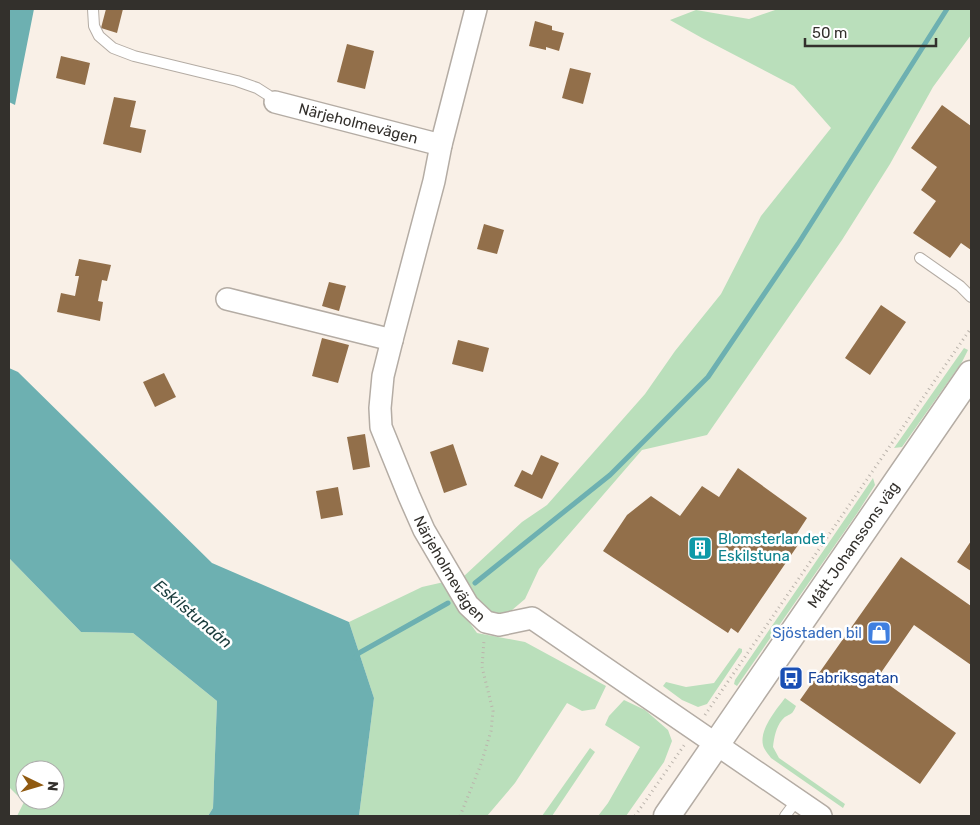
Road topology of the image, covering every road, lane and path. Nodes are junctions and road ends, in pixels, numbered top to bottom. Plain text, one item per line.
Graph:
1 (93, 9) edge
2 (476, 9) edge
3 (275, 102) joint
4 (441, 145) junction
5 (920, 258) dead end
6 (971, 297) edge
7 (227, 299) dead end
8 (971, 328) edge
9 (392, 340) junction
10 (971, 374) edge
11 (486, 622) junction
12 (695, 730) junction
13 (717, 745) junction
14 (791, 808) edge
15 (460, 816) edge
16 (634, 816) edge
17 (667, 816) edge
18 (821, 816) edge

1 - 3 lane
2 - 4 street, Närjeholmevägen
3 - 4 street, Närjeholmevägen
4 - 9 street, Närjeholmevägen
5 - 6 lane
7 - 9 street
8 - 12 path
9 - 11 street, Närjeholmevägen
10 - 13 street, Mått Johanssons väg
11 - 12 street, Närjeholmevägen
11 - 15 path
12 - 13 street, Närjeholmevägen
12 - 16 path
13 - 14 street
13 - 17 street, Mått Johanssons väg
14 - 18 street

